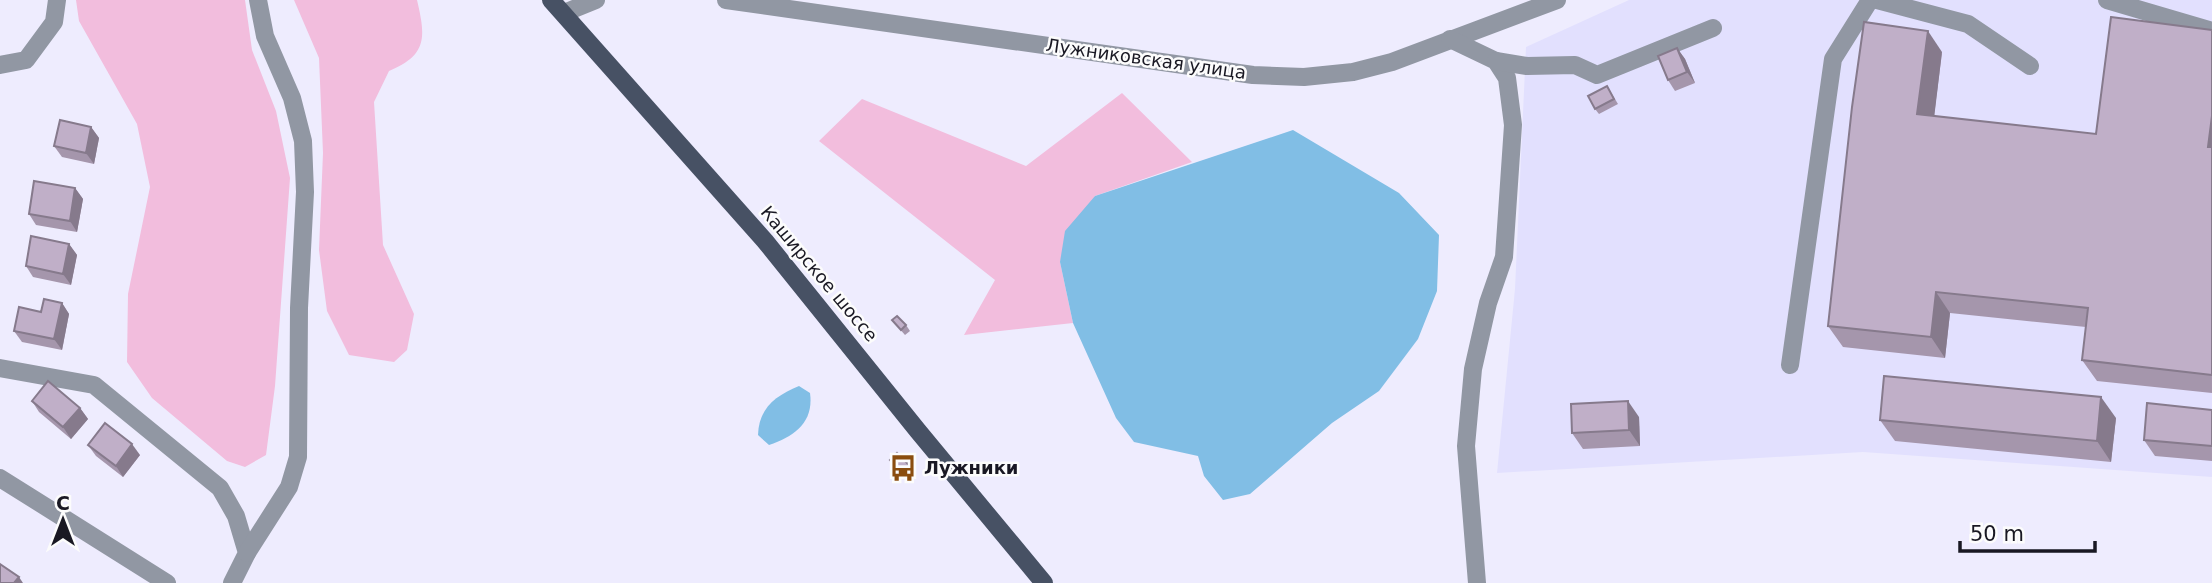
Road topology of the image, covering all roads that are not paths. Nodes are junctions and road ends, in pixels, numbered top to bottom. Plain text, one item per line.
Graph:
1 (57, 0) edge
2 (258, 0) edge
3 (596, 0) edge
4 (726, 0) edge
5 (1557, 0) edge
6 (1870, 0) edge
7 (1877, 0) edge
8 (2107, 0) edge
9 (557, 7) edge
10 (1713, 28) dead end
11 (2212, 31) edge
12 (1450, 39) junction
13 (1496, 61) junction
14 (0, 65) edge
15 (2030, 66) dead end
16 (1790, 365) dead end
17 (0, 368) edge
18 (0, 478) edge
19 (247, 553) junction
20 (167, 583) edge
21 (232, 583) edge
22 (1044, 583) edge
23 (1477, 583) edge

1 - 14 street
2 - 19 street
3 - 9 street
4 - 12 street, Лужниковская улица
5 - 12 street, Лужниковская улица
6 - 16 street
7 - 15 street
8 - 11 street
9 - 22 main road, Каширское шоссе
10 - 13 street
12 - 13 street
13 - 23 street
17 - 19 street
18 - 20 street
19 - 21 street

